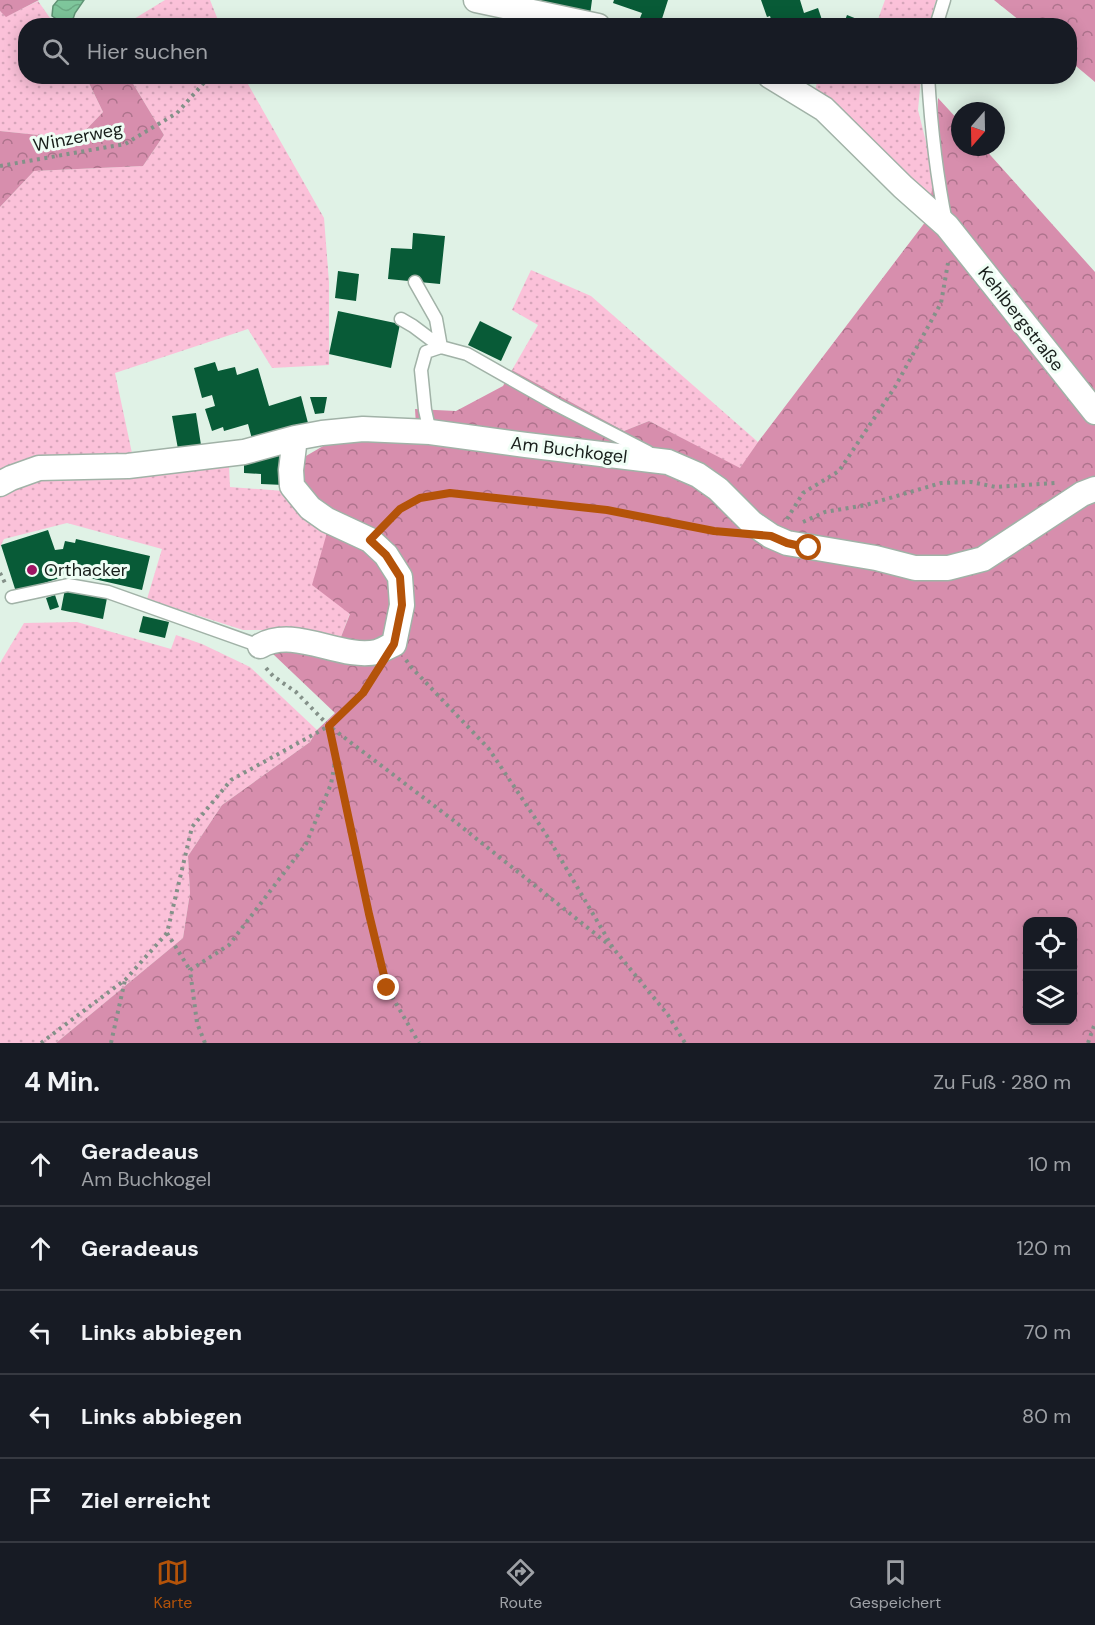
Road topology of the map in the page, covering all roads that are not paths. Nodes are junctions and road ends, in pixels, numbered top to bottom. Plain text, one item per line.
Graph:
1 (476, 0) edge
2 (944, 0) edge
3 (560, 18) edge
4 (938, 18) edge
5 (784, 84) edge
6 (928, 84) edge
7 (947, 226) junction
8 (415, 282) dead end
9 (401, 319) dead end
10 (441, 347) junction
11 (1095, 412) edge
12 (430, 432) junction
13 (295, 438) junction
14 (668, 462) junction
15 (0, 484) edge
16 (1095, 489) edge
17 (12, 597) dead end
18 (260, 646) joint

1 - 3 street
2 - 4 lane
5 - 7 street, Kehlbergstraße
6 - 7 lane, Kehlbergstraße
7 - 11 street, Kehlbergstraße
8 - 10 lane
9 - 10 lane
10 - 12 lane
10 - 14 lane
12 - 13 street, Am Buchkogel
12 - 14 street, Am Buchkogel
13 - 15 street, Am Buchkogel
13 - 18 street
14 - 16 street, Am Buchkogel
17 - 18 lane

